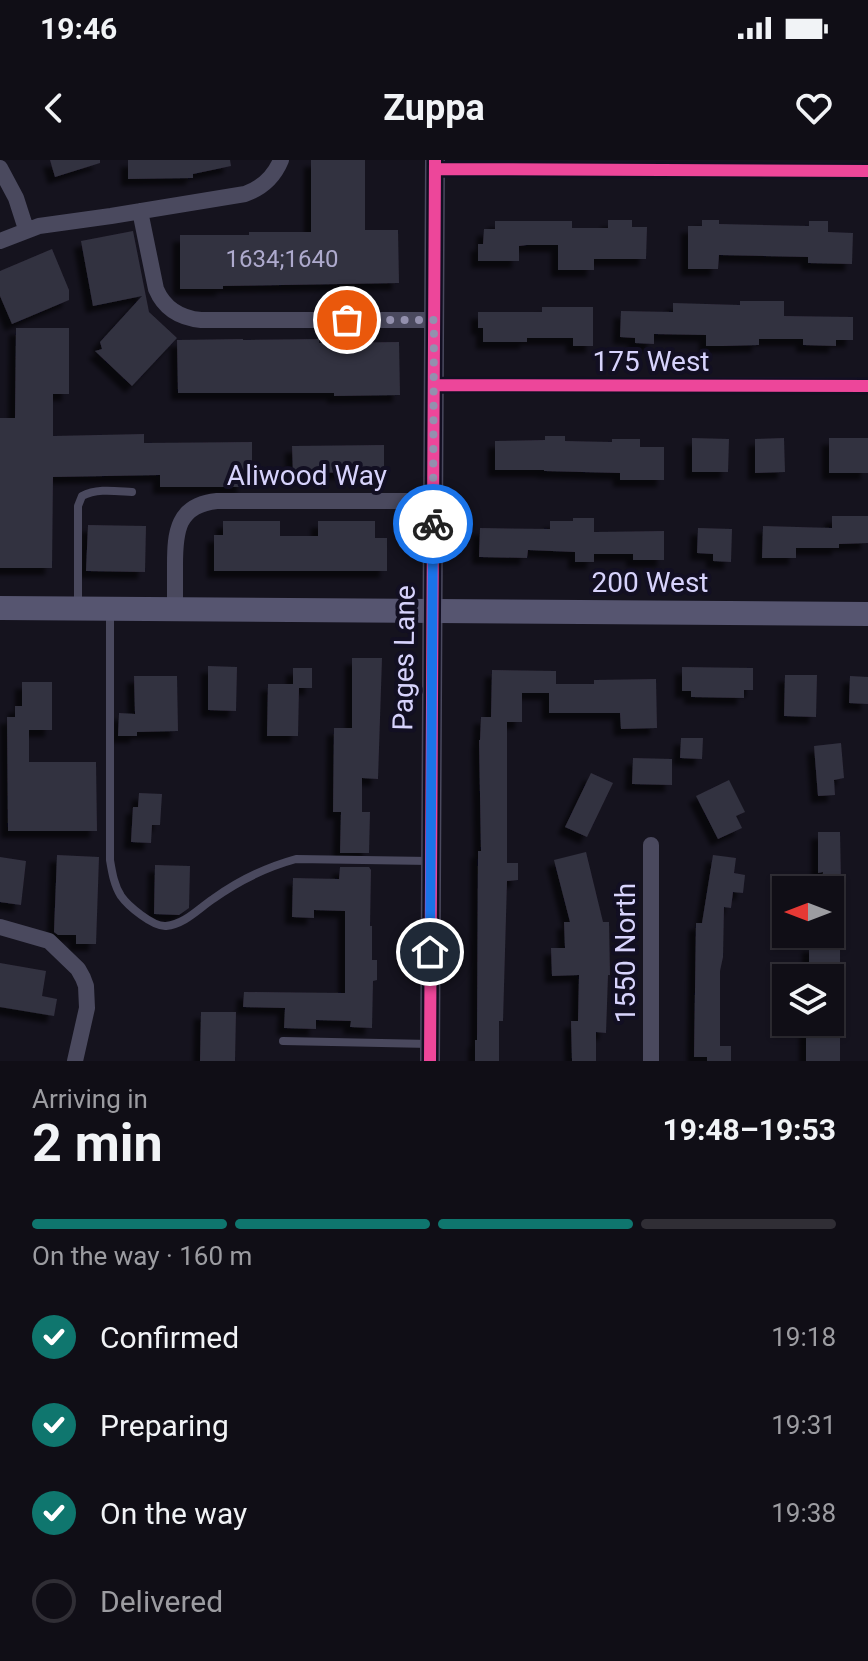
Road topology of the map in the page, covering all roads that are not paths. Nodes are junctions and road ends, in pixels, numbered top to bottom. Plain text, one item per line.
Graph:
1 (281, 160) edge
2 (435, 165) edge
3 (672, 165) edge
4 (0, 168) edge
5 (868, 171) edge
6 (140, 211) junction
7 (26, 229) junction
8 (0, 241) edge
9 (434, 320) junction
10 (434, 385) junction
11 (868, 386) edge
12 (132, 492) dead end
13 (433, 501) junction
14 (0, 608) edge
15 (78, 609) junction
16 (110, 609) junction
17 (175, 610) junction
18 (433, 611) junction
19 (868, 614) edge
20 (651, 845) dead end
21 (431, 861) junction
22 (0, 927) edge
23 (283, 1041) dead end
24 (430, 1053) edge
25 (75, 1061) edge
26 (651, 1061) edge

1 - 6 street
2 - 3 street
2 - 9 street, Pages Lane
3 - 5 street
4 - 7 street
6 - 7 street
6 - 9 street
7 - 8 street
9 - 10 street, Pages Lane
10 - 11 street, 175 West
10 - 13 street, Pages Lane
12 - 15 lane
13 - 17 street, Aliwood Way
13 - 18 street, Pages Lane
14 - 15 main road
15 - 16 main road
16 - 17 main road
16 - 21 lane
17 - 18 main road, 200 West
18 - 19 main road, 200 West
18 - 21 street, Pages Lane
20 - 26 street, 1550 North
21 - 24 street, Pages Lane
22 - 25 street
23 - 24 lane

